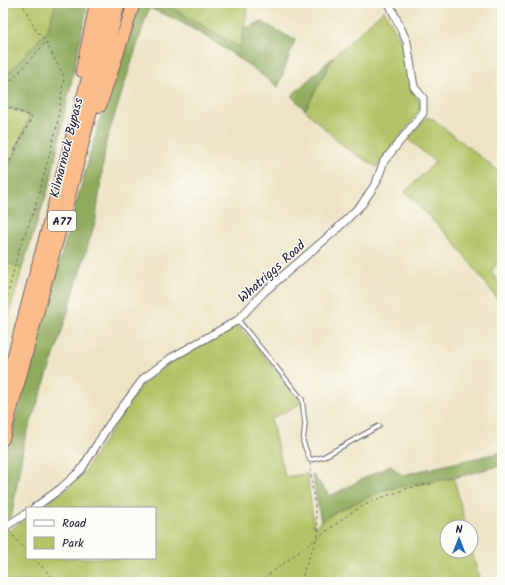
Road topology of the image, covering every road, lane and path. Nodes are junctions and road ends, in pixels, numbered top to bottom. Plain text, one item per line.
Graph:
1 (22, 3) edge
2 (96, 3) edge
3 (108, 3) edge
4 (119, 3) edge
5 (134, 3) edge
6 (389, 3) edge
7 (46, 42) junction
8 (3, 90) edge
9 (3, 105) edge
10 (3, 174) edge
11 (55, 201) junction
12 (65, 211) junction
13 (3, 314) edge
14 (238, 320) junction
15 (3, 396) edge
16 (379, 426) dead end
17 (3, 439) edge
18 (310, 460) junction
19 (431, 484) dead end
20 (35, 507) edge
21 (26, 513) edge
22 (5, 527) edge
23 (317, 538) junction
24 (26, 551) edge
25 (34, 559) edge
26 (57, 582) edge
27 (260, 582) edge
28 (302, 582) edge

1 - 7 path
2 - 11 highway, A77
3 - 11 highway, Kilmarnock Bypass / A77
4 - 12 highway, Kilmarnock Bypass / A77
5 - 12 highway, A77
6 - 14 street, Whatriggs Road
7 - 8 path
7 - 13 path
9 - 10 path
11 - 15 highway, Kilmarnock Bypass / A77
12 - 17 highway, Kilmarnock Bypass / A77
14 - 18 lane
14 - 20 street, Whatriggs Road
16 - 18 lane
18 - 23 path
19 - 23 path
21 - 22 street
22 - 24 path
23 - 27 path
23 - 28 path
25 - 26 path

